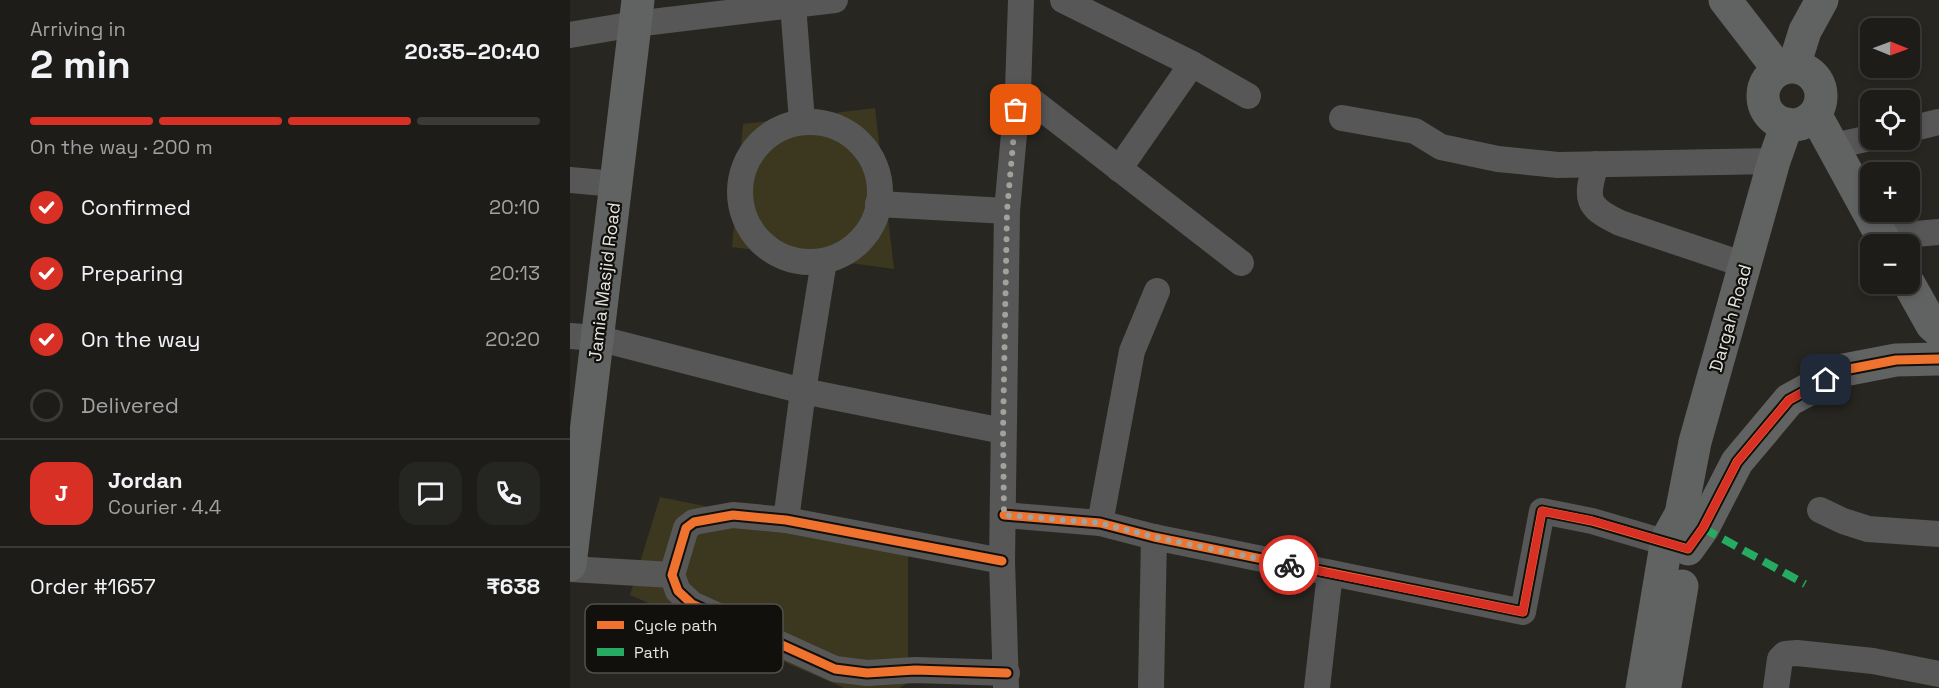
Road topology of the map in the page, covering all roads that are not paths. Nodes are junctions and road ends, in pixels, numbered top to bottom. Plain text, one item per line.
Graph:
1 (835, 0) edge
2 (1021, 0) edge
3 (1063, 0) edge
4 (1725, 0) edge
5 (1822, 0) edge
6 (793, 4) junction
7 (750, 5) edge
8 (636, 12) edge
9 (570, 35) edge
10 (1192, 64) junction
11 (1786, 68) junction
12 (1017, 90) junction
13 (1248, 96) dead end
14 (1342, 118) dead end
15 (1801, 119) junction
16 (802, 120) junction
17 (1939, 122) edge
18 (1920, 127) edge
19 (1860, 140) edge
20 (1834, 146) junction
21 (1774, 161) junction
22 (1596, 164) junction
23 (1119, 169) junction
24 (570, 180) edge
25 (615, 184) junction
26 (879, 204) junction
27 (1007, 211) junction
28 (1939, 232) edge
29 (1880, 234) edge
30 (1920, 235) edge
31 (824, 261) junction
32 (1240, 264) dead end
33 (1744, 265) junction
34 (1157, 291) dead end
35 (1915, 294) edge
36 (1939, 331) edge
37 (584, 337) edge
38 (1939, 359) edge
39 (803, 391) junction
40 (1003, 431) junction
41 (1820, 510) dead end
42 (1004, 515) junction
43 (786, 520) junction
44 (1100, 523) junction
45 (1939, 534) edge
46 (1154, 537) junction
47 (1677, 546) junction
48 (1002, 561) junction
49 (570, 567) edge
50 (1330, 573) junction
51 (672, 575) junction
52 (692, 604) edge
53 (783, 645) edge
54 (1934, 678) edge
55 (864, 680) edge
56 (1007, 681) edge
57 (1151, 688) edge
58 (1317, 688) edge
59 (1642, 688) edge
60 (1665, 688) edge
61 (1776, 688) edge

1 - 6 street
2 - 12 street
3 - 10 street
4 - 11 main road
5 - 11 main road
6 - 7 street
6 - 16 street
7 - 8 street
8 - 9 street
8 - 25 main road, Jamia Masjid Road
10 - 13 street
10 - 23 street
11 - 15 main road
11 - 15 main road
12 - 23 street
12 - 27 street
14 - 22 street
15 - 20 main road
15 - 21 main road, Dargah Road
16 - 26 street
16 - 31 street
17 - 18 street
19 - 20 street
20 - 29 main road
21 - 22 street
21 - 33 main road, Dargah Road
22 - 33 street
23 - 32 street
24 - 25 street
25 - 37 main road, Jamia Masjid Road
26 - 27 street
26 - 31 street
27 - 40 street
28 - 30 street
31 - 39 street
33 - 47 main road, Dargah Road
34 - 44 street
35 - 36 main road
37 - 39 street
37 - 49 main road, Jamia Masjid Road
38 - 47 main road
39 - 40 street
39 - 43 street
40 - 42 street
41 - 45 street
42 - 44 street
42 - 48 street
43 - 48 street
43 - 51 street
44 - 46 street
46 - 50 street
46 - 57 street
47 - 50 street
47 - 59 main road, Dargah Road
47 - 60 main road, Dargah Road
48 - 56 street
49 - 51 street
50 - 58 street
51 - 52 street
53 - 55 street
54 - 61 street
55 - 56 street

